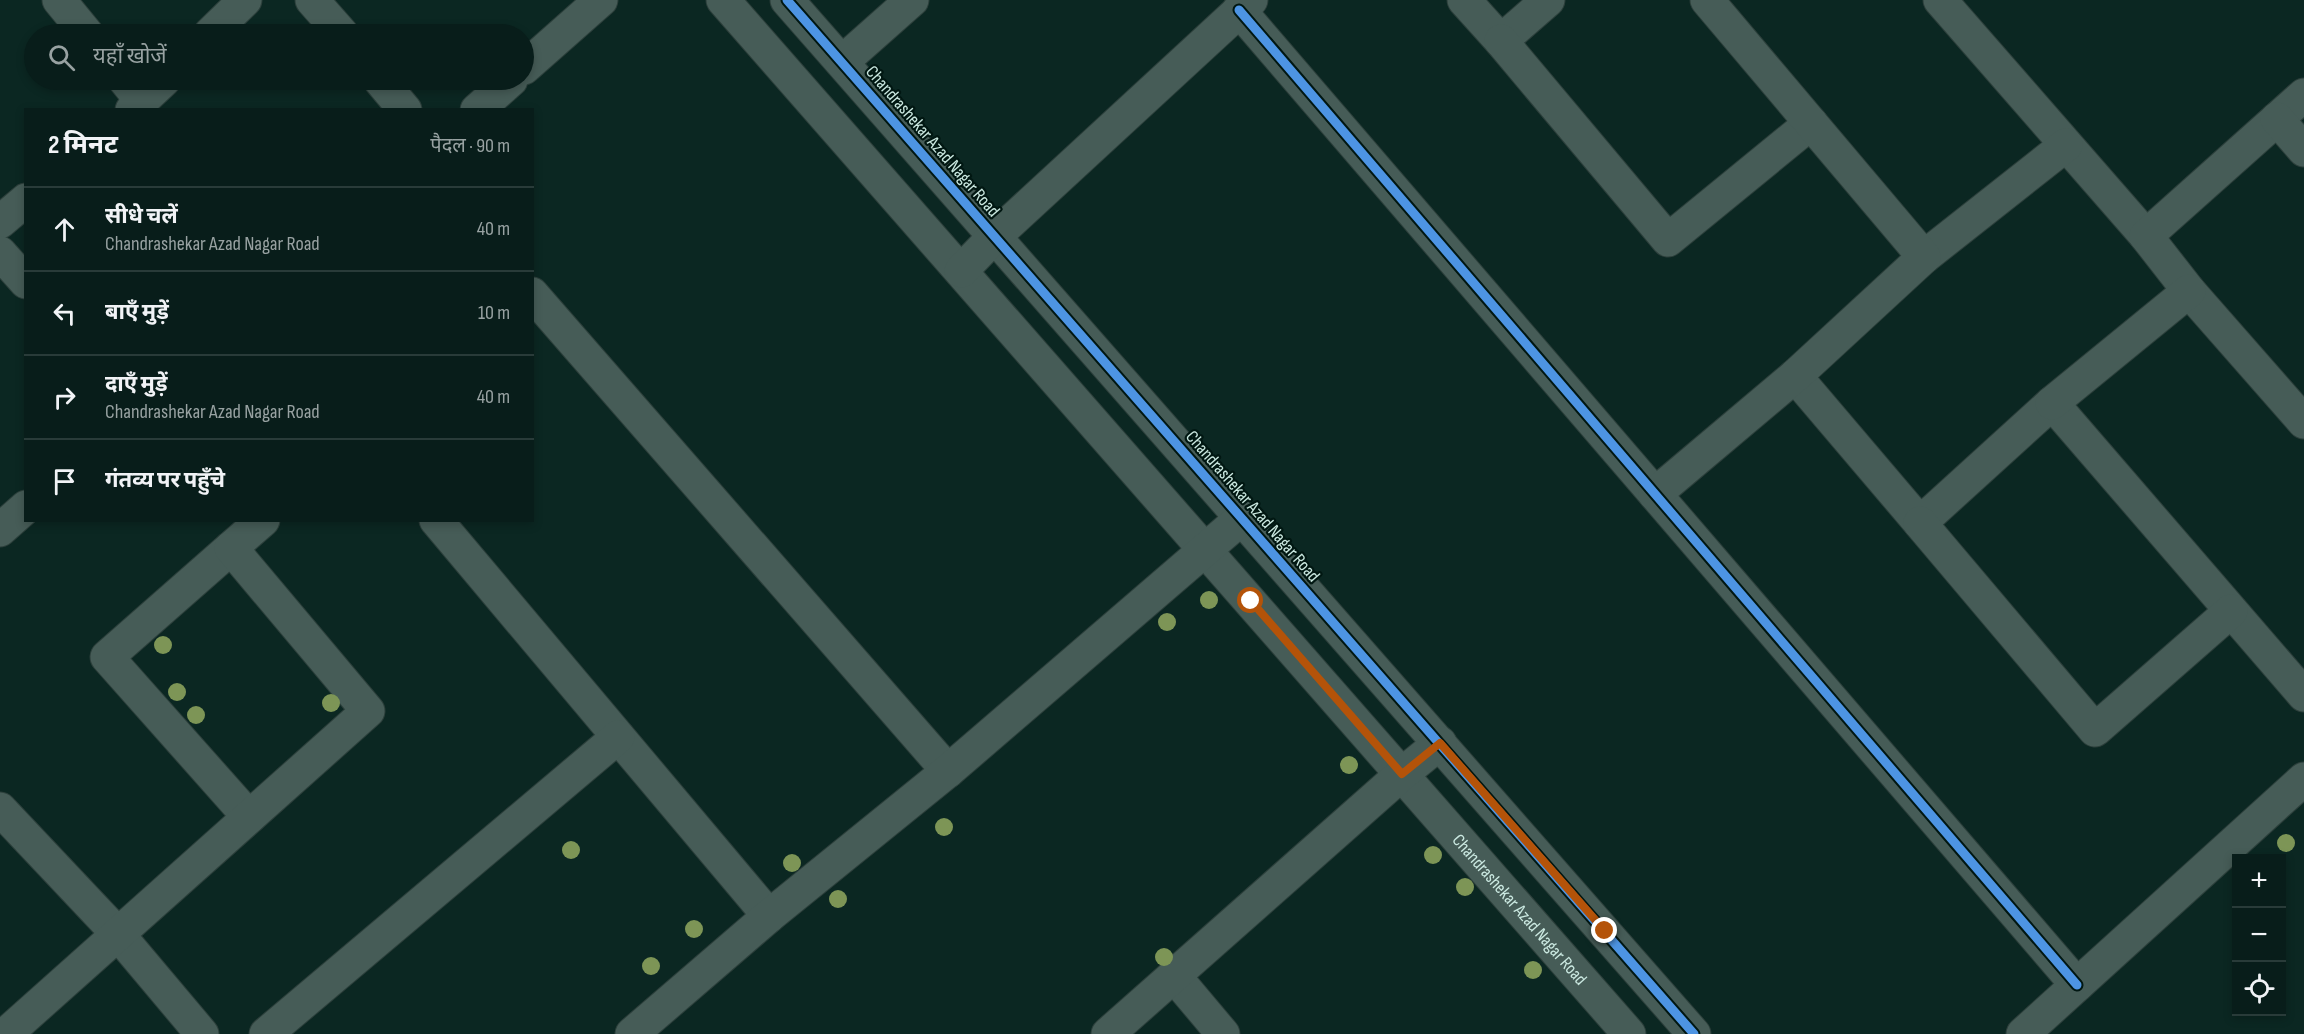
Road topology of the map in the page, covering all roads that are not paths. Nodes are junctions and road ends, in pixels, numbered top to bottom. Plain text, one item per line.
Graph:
1 (58, 0) edge
2 (245, 0) edge
3 (312, 0) edge
4 (601, 0) edge
5 (723, 0) edge
6 (787, 0) edge
7 (912, 0) edge
8 (1464, 0) edge
9 (1548, 0) edge
10 (1707, 0) edge
11 (1940, 0) edge
12 (1245, 5) edge
13 (78, 24) edge
14 (220, 24) edge
15 (333, 24) edge
16 (1501, 41) junction
17 (534, 59) edge
18 (842, 62) junction
19 (388, 90) edge
20 (500, 90) edge
21 (2304, 95) edge
22 (403, 108) edge
23 (479, 108) edge
24 (2277, 119) junction
25 (1811, 123) junction
26 (2066, 145) junction
27 (2304, 150) edge
28 (24, 202) edge
29 (0, 222) edge
30 (2146, 236) junction
31 (994, 237) junction
32 (0, 253) edge
33 (1924, 257) junction
34 (961, 271) junction
35 (24, 280) edge
36 (2189, 291) junction
37 (534, 296) edge
38 (1795, 376) junction
39 (2052, 404) junction
40 (2304, 422) edge
41 (1655, 494) junction
42 (24, 509) edge
43 (1242, 518) junction
44 (261, 522) edge
45 (438, 522) edge
46 (1920, 523) junction
47 (0, 530) edge
48 (231, 548) junction
49 (1205, 549) junction
50 (2231, 611) junction
51 (2304, 695) edge
52 (618, 737) junction
53 (1440, 743) junction
54 (948, 771) junction
55 (1402, 774) junction
56 (2304, 779) edge
57 (0, 809) edge
58 (249, 817) junction
59 (769, 915) junction
60 (117, 933) junction
61 (1175, 977) junction
62 (2077, 985) junction
63 (647, 1029) edge
64 (6, 1034) edge
65 (202, 1034) edge
66 (266, 1034) edge
67 (1108, 1034) edge
68 (1223, 1034) edge
69 (1629, 1034) edge
70 (1694, 1034) edge
71 (2022, 1034) edge

1 - 13 street
2 - 14 street
3 - 15 street
4 - 17 street
5 - 34 street, Chandrashekar Azad Nagar Road
6 - 18 street, Chandrashekar Azad Nagar Road
7 - 18 street
8 - 16 street
9 - 16 street
10 - 25 street
11 - 26 street
12 - 31 street
12 - 41 street
16 - 25 street
18 - 31 street, Chandrashekar Azad Nagar Road
19 - 22 street
20 - 23 street
21 - 24 street
24 - 27 street
24 - 30 street
25 - 33 street
26 - 30 street
26 - 33 street
28 - 29 street
30 - 36 street
31 - 34 street
31 - 43 street, Chandrashekar Azad Nagar Road
32 - 35 street
33 - 38 street
34 - 49 street, Chandrashekar Azad Nagar Road
36 - 39 street
36 - 40 street
37 - 54 street
38 - 41 street
38 - 46 street
39 - 46 street
39 - 50 street
41 - 62 street
42 - 47 street
43 - 49 street
43 - 53 street, Chandrashekar Azad Nagar Road
44 - 48 street
45 - 52 street
46 - 50 street
48 - 58 street
48 - 58 street
49 - 54 street
49 - 55 street, Chandrashekar Azad Nagar Road
50 - 51 street
52 - 59 street
52 - 66 street
53 - 55 street
53 - 70 street, Chandrashekar Azad Nagar Road
54 - 59 street
55 - 61 street
55 - 69 street, Chandrashekar Azad Nagar Road
56 - 62 street
57 - 60 street
58 - 60 street
59 - 63 street
60 - 64 street
60 - 65 street
61 - 67 street
61 - 68 street
62 - 71 street

